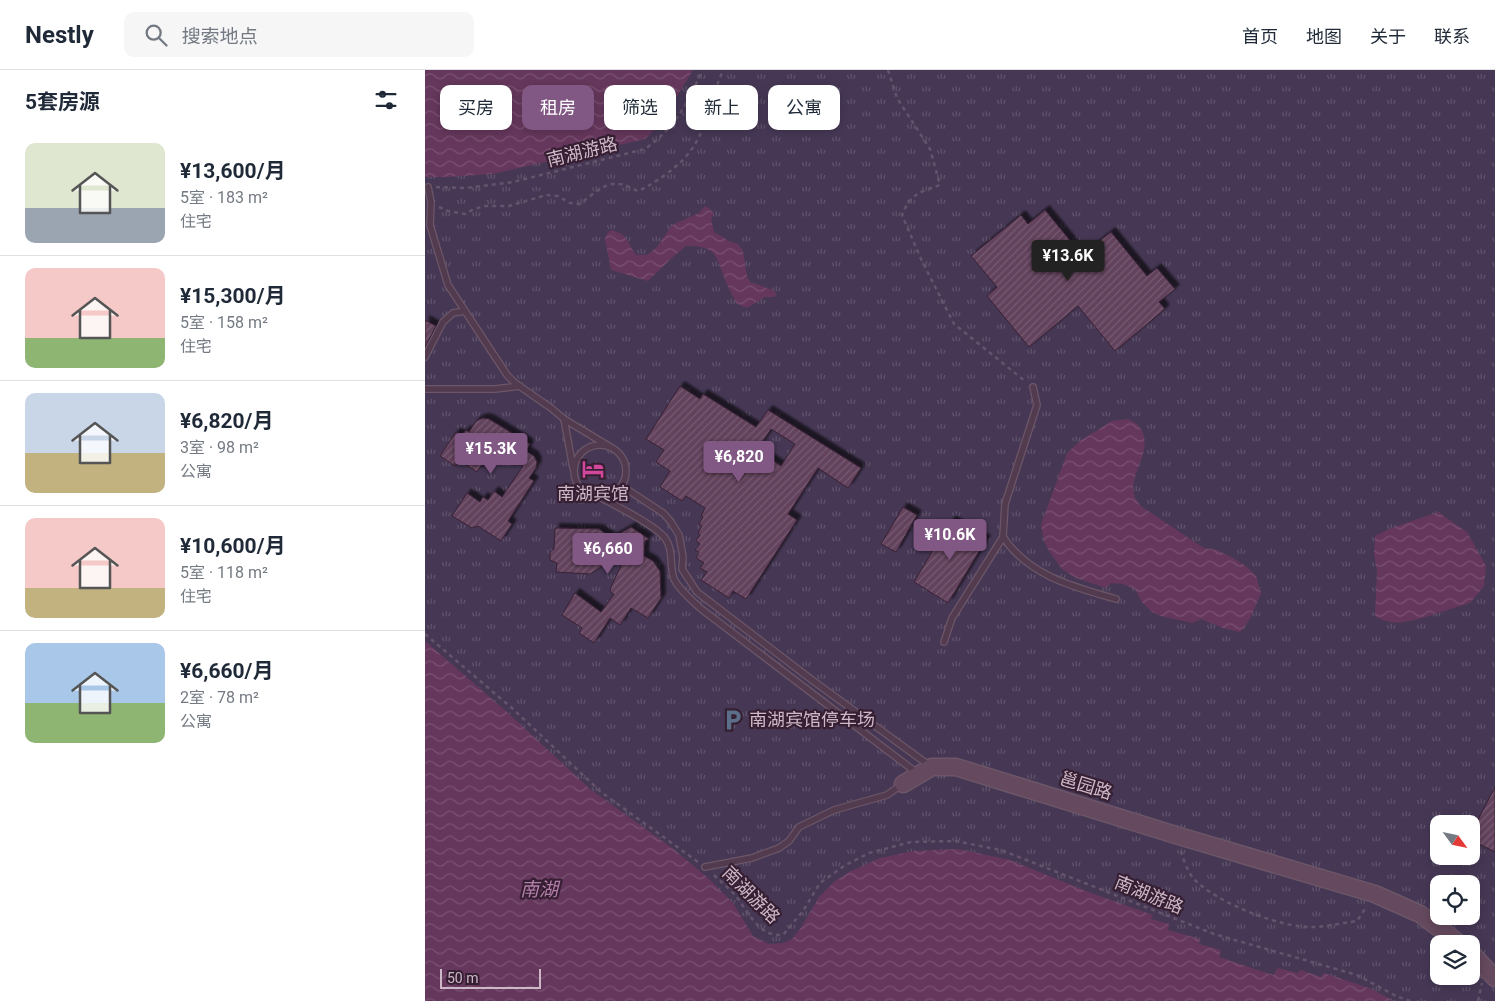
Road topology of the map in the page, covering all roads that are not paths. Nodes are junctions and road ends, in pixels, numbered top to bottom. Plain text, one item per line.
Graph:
1 (428, 187) road end
2 (465, 311) junction
3 (425, 357) edge
4 (520, 386) junction
5 (1033, 387) road end
6 (425, 389) edge
7 (564, 419) junction
8 (612, 448) junction
9 (575, 478) junction
10 (622, 486) junction
11 (599, 496) junction
12 (1003, 537) junction
13 (1117, 599) dead end
14 (943, 642) dead end
15 (926, 771) junction
16 (903, 784) joint
17 (705, 867) road end
18 (1448, 935) edge
19 (1480, 962) edge
20 (1495, 978) edge

1 - 2 lane
2 - 3 lane
2 - 4 lane
4 - 6 lane
4 - 7 lane
5 - 12 lane
7 - 8 lane
7 - 9 lane
8 - 9 lane
8 - 10 lane
9 - 11 lane
10 - 11 lane
10 - 15 lane
11 - 15 lane
12 - 13 lane
12 - 14 lane
15 - 16 street
15 - 18 street, 邕园路
16 - 17 lane
19 - 20 street

